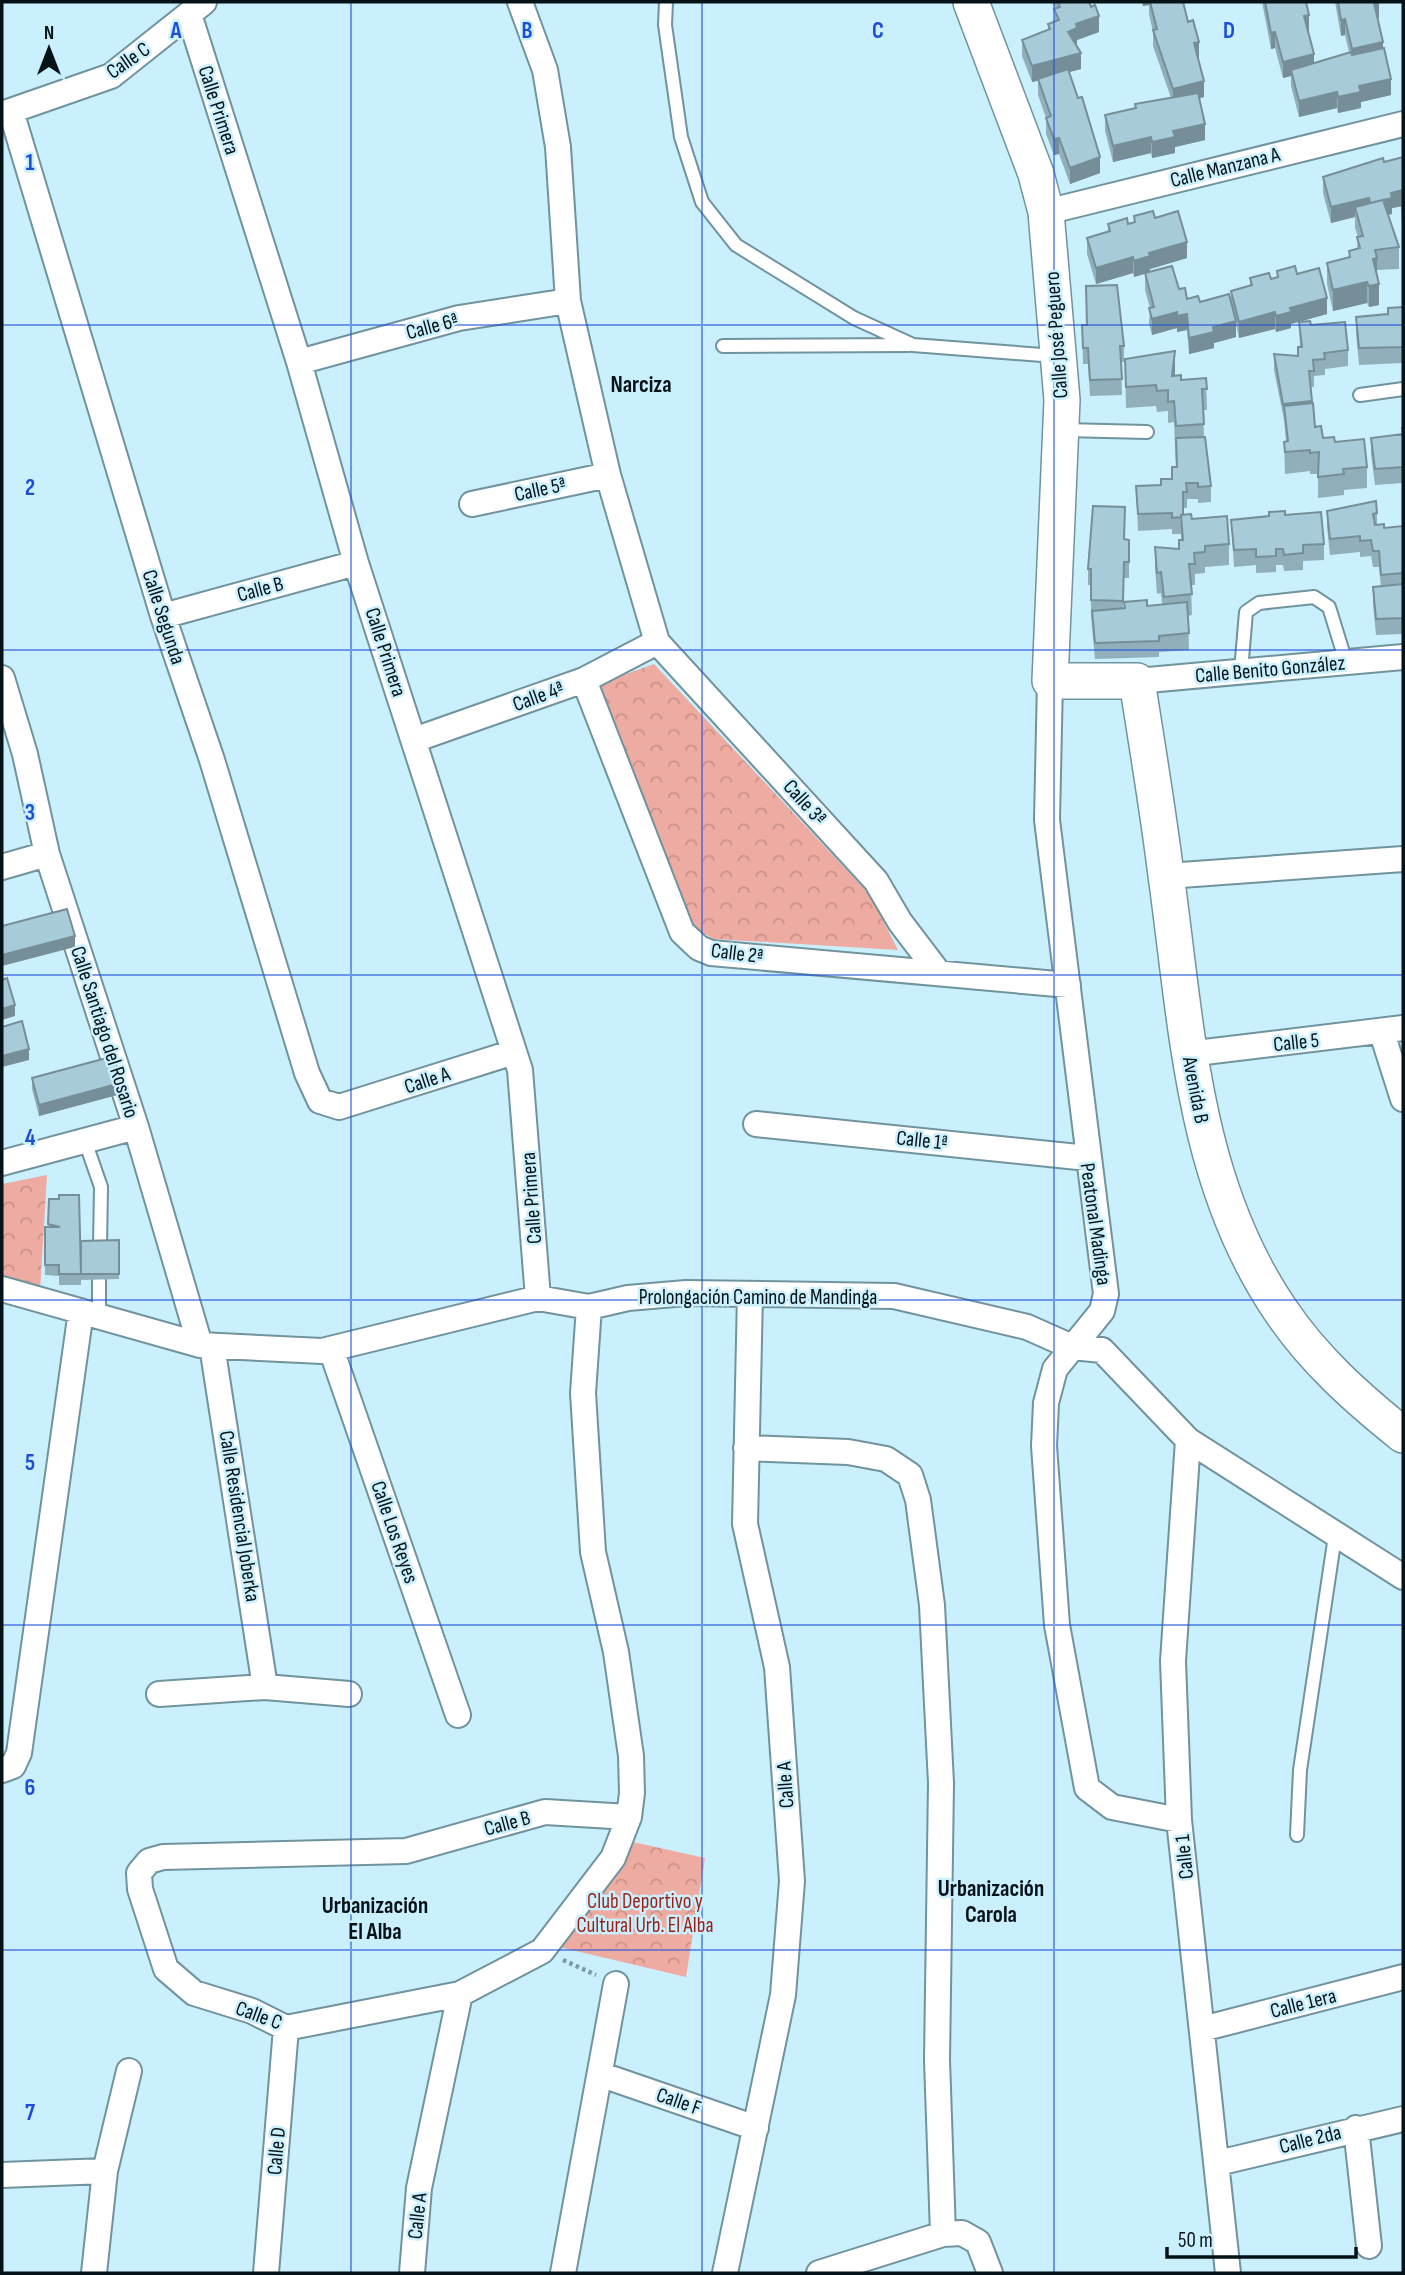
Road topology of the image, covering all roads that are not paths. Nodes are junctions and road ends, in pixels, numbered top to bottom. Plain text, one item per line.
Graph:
1 (520, 2) edge
2 (666, 2) edge
3 (971, 2) edge
4 (196, 8) edge
5 (6, 112) edge
6 (1403, 124) edge
7 (1046, 212) junction
8 (568, 301) junction
9 (913, 345) junction
10 (723, 346) dead end
11 (1059, 357) junction
12 (299, 362) junction
13 (1403, 389) edge
14 (1360, 395) dead end
15 (1060, 429) junction
16 (1147, 432) dead end
17 (608, 475) junction
18 (472, 504) dead end
19 (356, 563) junction
20 (163, 616) junction
21 (657, 642) junction
22 (1403, 657) edge
23 (1346, 662) junction
24 (1241, 671) junction
25 (584, 680) junction
26 (1049, 681) junction
27 (1137, 681) junction
28 (4, 693) edge
29 (415, 740) junction
30 (47, 854) junction
31 (1403, 859) edge
32 (2, 867) edge
33 (1167, 876) junction
34 (938, 972) junction
35 (1068, 985) junction
36 (1393, 1030) edge
37 (514, 1052) junction
38 (1188, 1055) junction
39 (1403, 1098) edge
40 (339, 1107) joint
41 (756, 1124) dead end
42 (136, 1127) junction
43 (85, 1141) junction
44 (1087, 1158) junction
45 (2, 1163) edge
46 (100, 1246) edge
47 (99, 1280) edge
48 (2, 1289) edge
49 (750, 1294) junction
50 (538, 1298) junction
51 (589, 1307) junction
52 (90, 1314) junction
53 (206, 1346) junction
54 (1072, 1347) junction
55 (331, 1349) junction
56 (1403, 1435) edge
57 (1188, 1440) junction
58 (746, 1448) junction
59 (1335, 1536) junction
60 (1403, 1577) edge
61 (265, 1687) junction
62 (159, 1694) dead end
63 (349, 1694) dead end
64 (458, 1715) dead end
65 (2, 1770) edge
66 (629, 1816) junction
67 (1180, 1820) junction
68 (1297, 1835) dead end
69 (139, 1873) joint
70 (1403, 1977) edge
71 (617, 1984) road end
72 (460, 1994) junction
73 (286, 2028) junction
74 (1202, 2029) junction
75 (129, 2071) dead end
76 (602, 2075) junction
77 (1403, 2119) edge
78 (756, 2127) junction
79 (1356, 2127) junction
80 (1218, 2163) junction
81 (105, 2171) junction
82 (2, 2175) edge
83 (943, 2234) junction
84 (1369, 2246) dead end
85 (94, 2273) edge
86 (266, 2273) edge
87 (412, 2273) edge
88 (563, 2273) edge
89 (725, 2273) edge
90 (819, 2273) edge
91 (990, 2273) edge
92 (1228, 2273) edge

1 - 8 street
2 - 9 lane
3 - 7 main road, Calle José Peguero
4 - 5 street, Calle C
4 - 12 street, Calle Primera
5 - 20 street, Calle Segunda
6 - 7 street, Calle Manzana A
7 - 11 main road, Calle José Peguero
8 - 12 street, Calle 6ª
8 - 17 street
9 - 10 lane
9 - 11 lane
11 - 15 main road, Calle José Peguero
12 - 19 street, Calle Primera
13 - 14 lane
15 - 16 lane
15 - 26 main road, Calle José Peguero
17 - 18 street, Calle 5ª
17 - 21 street
19 - 20 street, Calle B
19 - 29 street, Calle Primera
20 - 40 street, Calle Segunda
21 - 25 street, Calle 4ª
21 - 34 street, Calle 3ª
22 - 23 street, Calle Benito González
23 - 24 street, Calle Benito González
23 - 24 lane
24 - 27 street, Calle Benito González
25 - 29 street, Calle 4ª
25 - 34 street, Calle 2ª
26 - 27 main road
26 - 35 street, Peatonal Madinga
27 - 33 main road, Avenida B
28 - 30 street, Calle Santiago del Rosario
29 - 37 street, Calle Primera
30 - 32 street
30 - 42 street, Calle Santiago del Rosario
31 - 33 street
33 - 38 main road, Avenida B
34 - 35 street, Calle 2ª
35 - 44 street, Peatonal Madinga
36 - 38 street, Calle 5
36 - 39 street
37 - 40 street, Calle A
37 - 50 street, Calle Primera
38 - 56 main road, Avenida B
41 - 44 street, Calle 1ª
42 - 43 street
42 - 53 street, Calle Santiago del Rosario
43 - 45 street
43 - 46 lane
44 - 54 street, Peatonal Madinga
47 - 52 lane
48 - 52 street, Prolongación Camino de Mandinga
49 - 51 street, Prolongación Camino de Mandinga
49 - 54 street, Prolongación Camino de Mandinga
49 - 58 street, Calle A
50 - 51 street, Prolongación Camino de Mandinga
50 - 55 street, Prolongación Camino de Mandinga
51 - 66 street
52 - 53 street, Prolongación Camino de Mandinga
52 - 65 street
53 - 55 street, Prolongación Camino de Mandinga
53 - 61 street, Calle Residencial Joberka
54 - 57 street, Prolongación Camino de Mandinga
54 - 67 street, Peatonal Madinga
55 - 64 street, Calle Los Reyes
57 - 59 street, Prolongación Camino de Mandinga
57 - 67 street, Calle 1
58 - 78 street, Calle A
58 - 83 street
59 - 60 street, Prolongación Camino de Mandinga
59 - 68 lane
61 - 62 street
61 - 63 street
66 - 69 street, Calle B
66 - 72 street
67 - 74 street, Calle 1
69 - 73 street, Calle C
70 - 74 street, Calle 1era
71 - 76 street
72 - 73 street, Calle C
72 - 87 street, Calle A
73 - 86 street, Calle D
74 - 80 street, Calle 1
75 - 81 street
76 - 78 street, Calle F
76 - 88 street
77 - 79 street, Calle 2da
78 - 89 street, Calle A
79 - 80 street, Calle 2da
79 - 84 street
80 - 92 street, Calle 1
81 - 82 street
81 - 85 street
83 - 90 street
83 - 91 street

